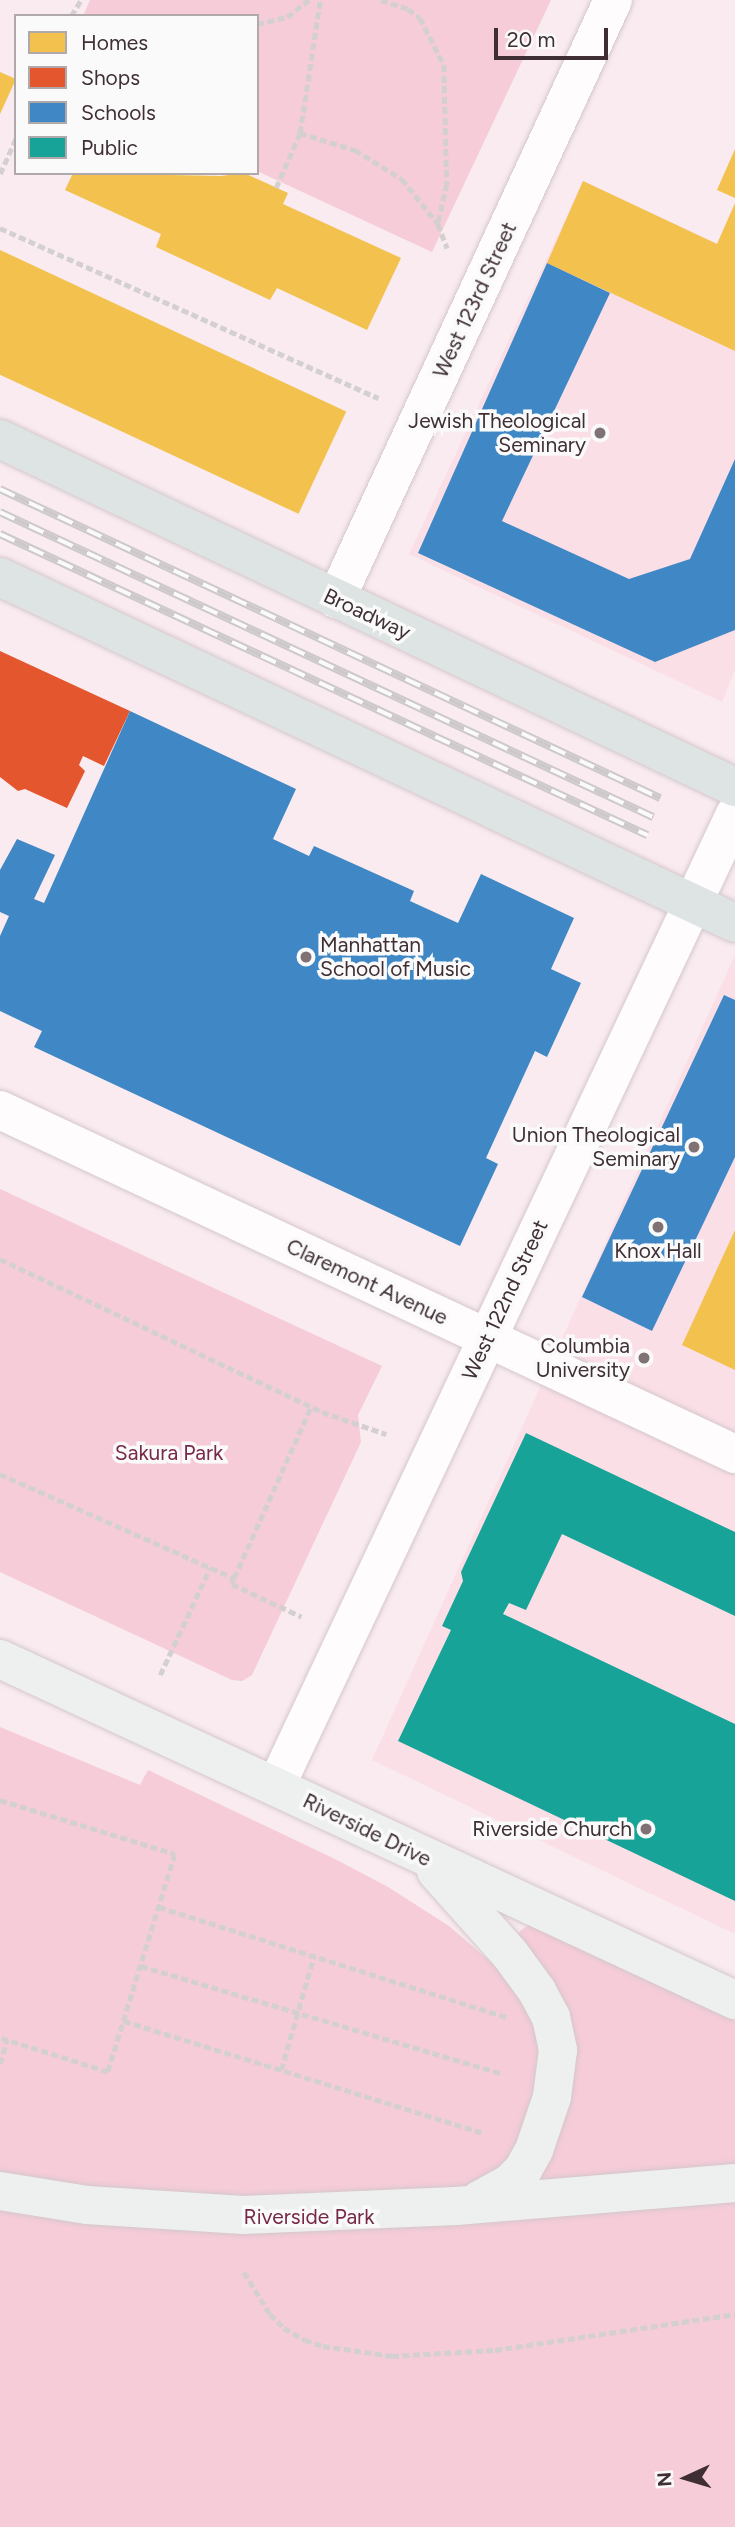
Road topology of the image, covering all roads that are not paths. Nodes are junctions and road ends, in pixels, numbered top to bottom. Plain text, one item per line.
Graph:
1 (613, 0) edge
2 (0, 439) edge
3 (0, 577) edge
4 (336, 599) junction
5 (735, 787) edge
6 (735, 814) edge
7 (693, 903) junction
8 (735, 923) edge
9 (0, 1110) edge
10 (487, 1338) junction
11 (735, 1454) edge
12 (0, 1659) edge
13 (275, 1786) junction
14 (422, 1857) junction
15 (735, 2000) edge
16 (735, 2183) edge
17 (0, 2191) edge
18 (456, 2206) junction

1 - 4 street, West 123rd Street
2 - 4 main road, Broadway
3 - 7 main road
4 - 5 main road, Broadway
6 - 7 street, West 122nd Street
7 - 8 main road
7 - 10 street, West 122nd Street
9 - 10 street, Claremont Avenue
10 - 11 street, Claremont Avenue
10 - 13 street, West 122nd Street
12 - 13 main road, Riverside Drive
13 - 14 main road, Riverside Drive
14 - 15 main road, Riverside Drive
14 - 18 main road
16 - 18 main road
17 - 18 main road

